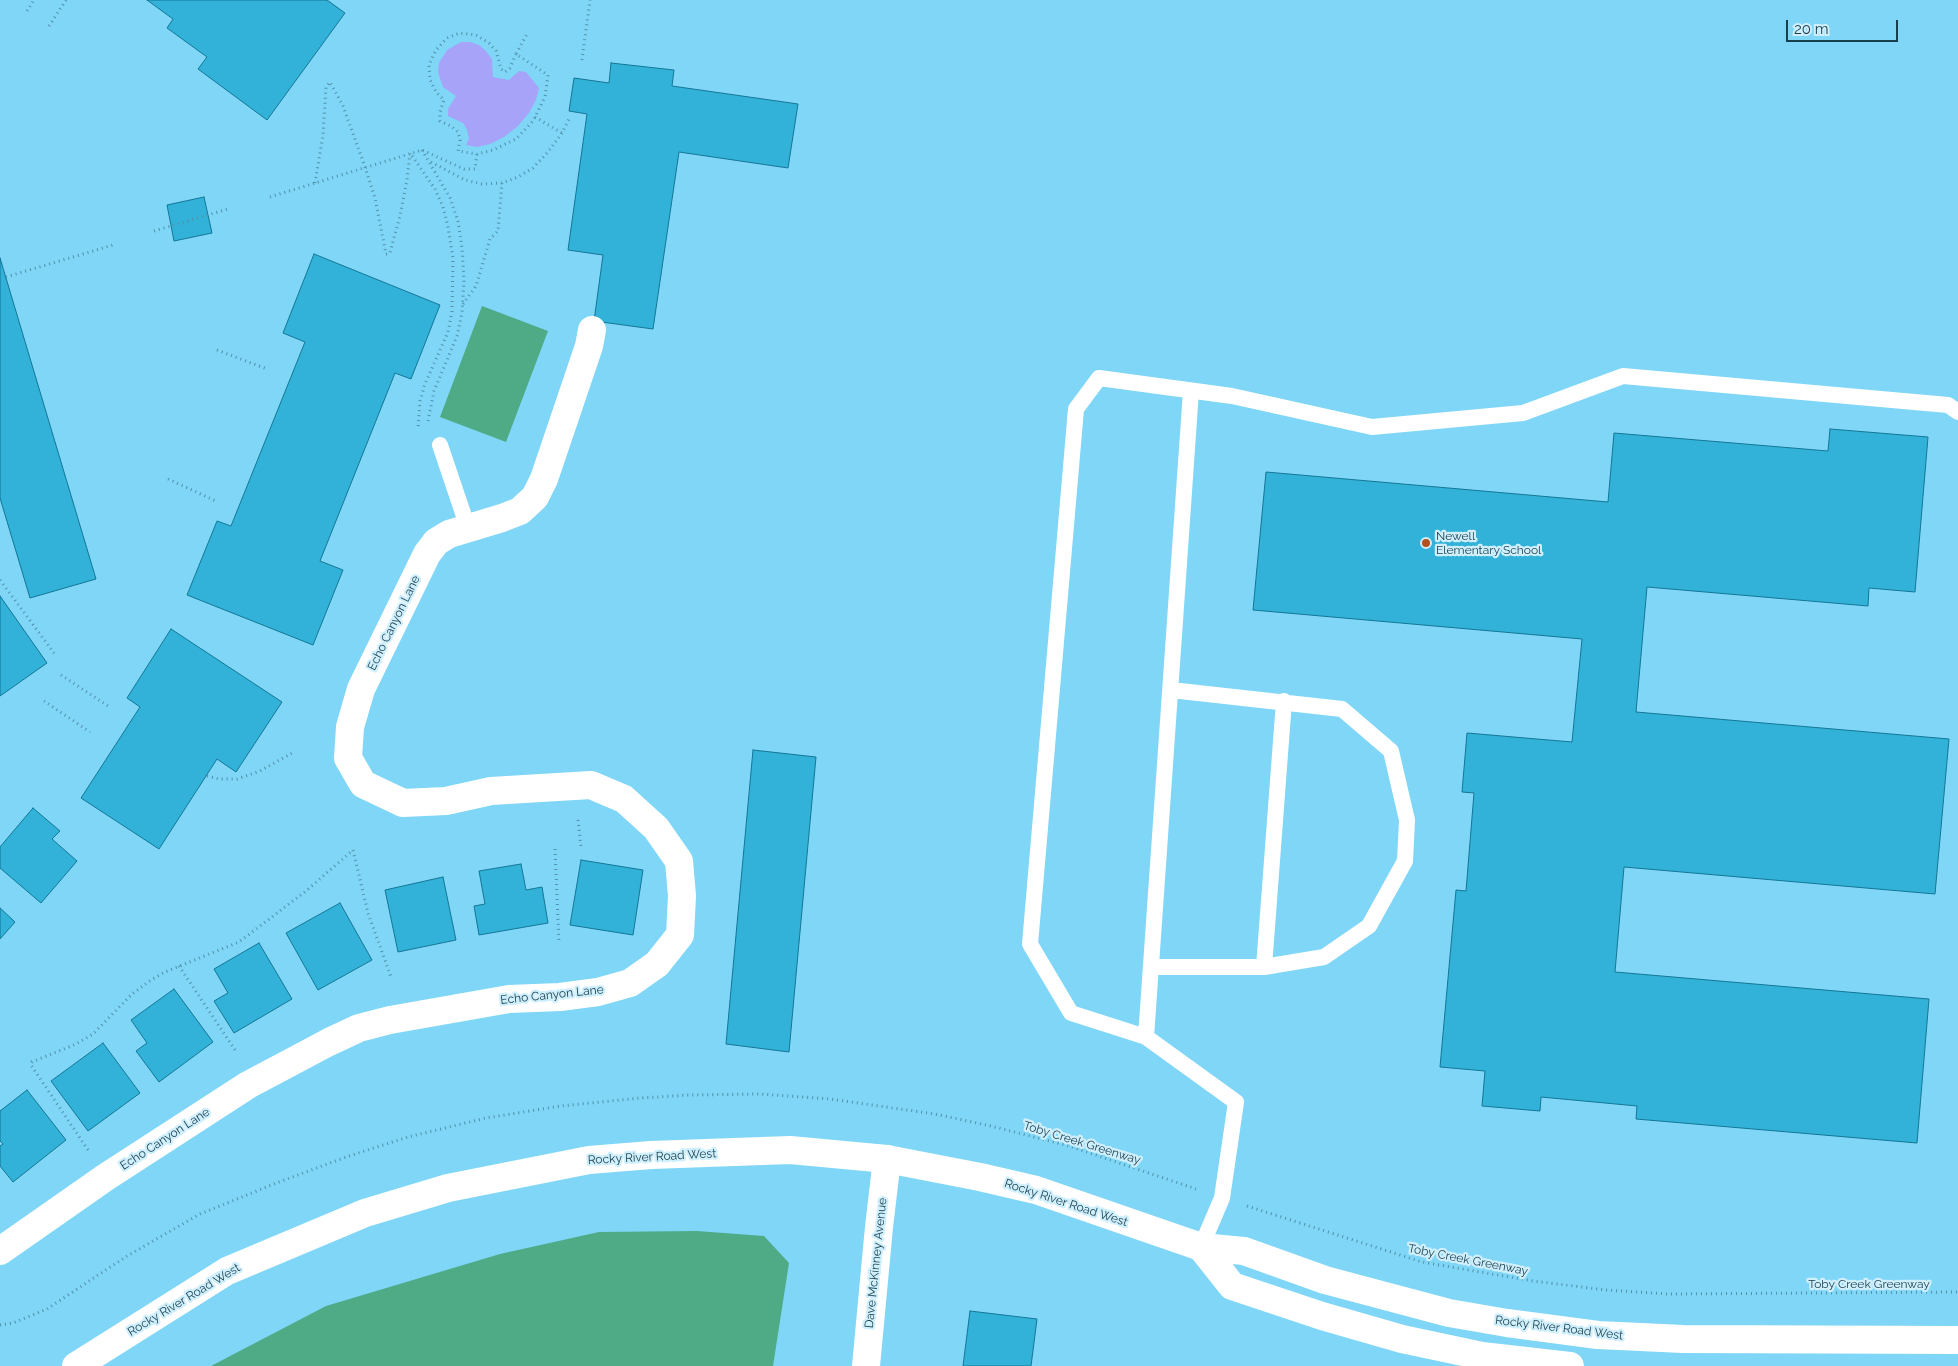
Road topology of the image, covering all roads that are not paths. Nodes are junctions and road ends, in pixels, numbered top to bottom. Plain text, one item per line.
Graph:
1 (592, 330) dead end
2 (1191, 391) junction
3 (1958, 412) edge
4 (440, 445) dead end
5 (468, 528) junction
6 (1171, 690) junction
7 (1284, 701) junction
8 (1151, 967) junction
9 (1264, 967) junction
10 (1146, 1037) junction
11 (887, 1159) junction
12 (1201, 1247) junction
13 (0, 1251) edge
14 (1958, 1340) edge
15 (76, 1366) edge
16 (866, 1366) edge
17 (1570, 1366) edge

1 - 5 street, Echo Canyon Lane
2 - 3 lane
2 - 6 lane
2 - 10 lane
4 - 5 lane
5 - 13 street, Echo Canyon Lane
6 - 7 lane
6 - 8 lane
7 - 9 lane
7 - 9 lane
8 - 9 lane
8 - 10 lane
10 - 12 lane
11 - 12 street, Rocky River Road West
11 - 15 street, Rocky River Road West
11 - 16 street, Dave McKinney Avenue
12 - 14 street, Rocky River Road West
12 - 17 street

